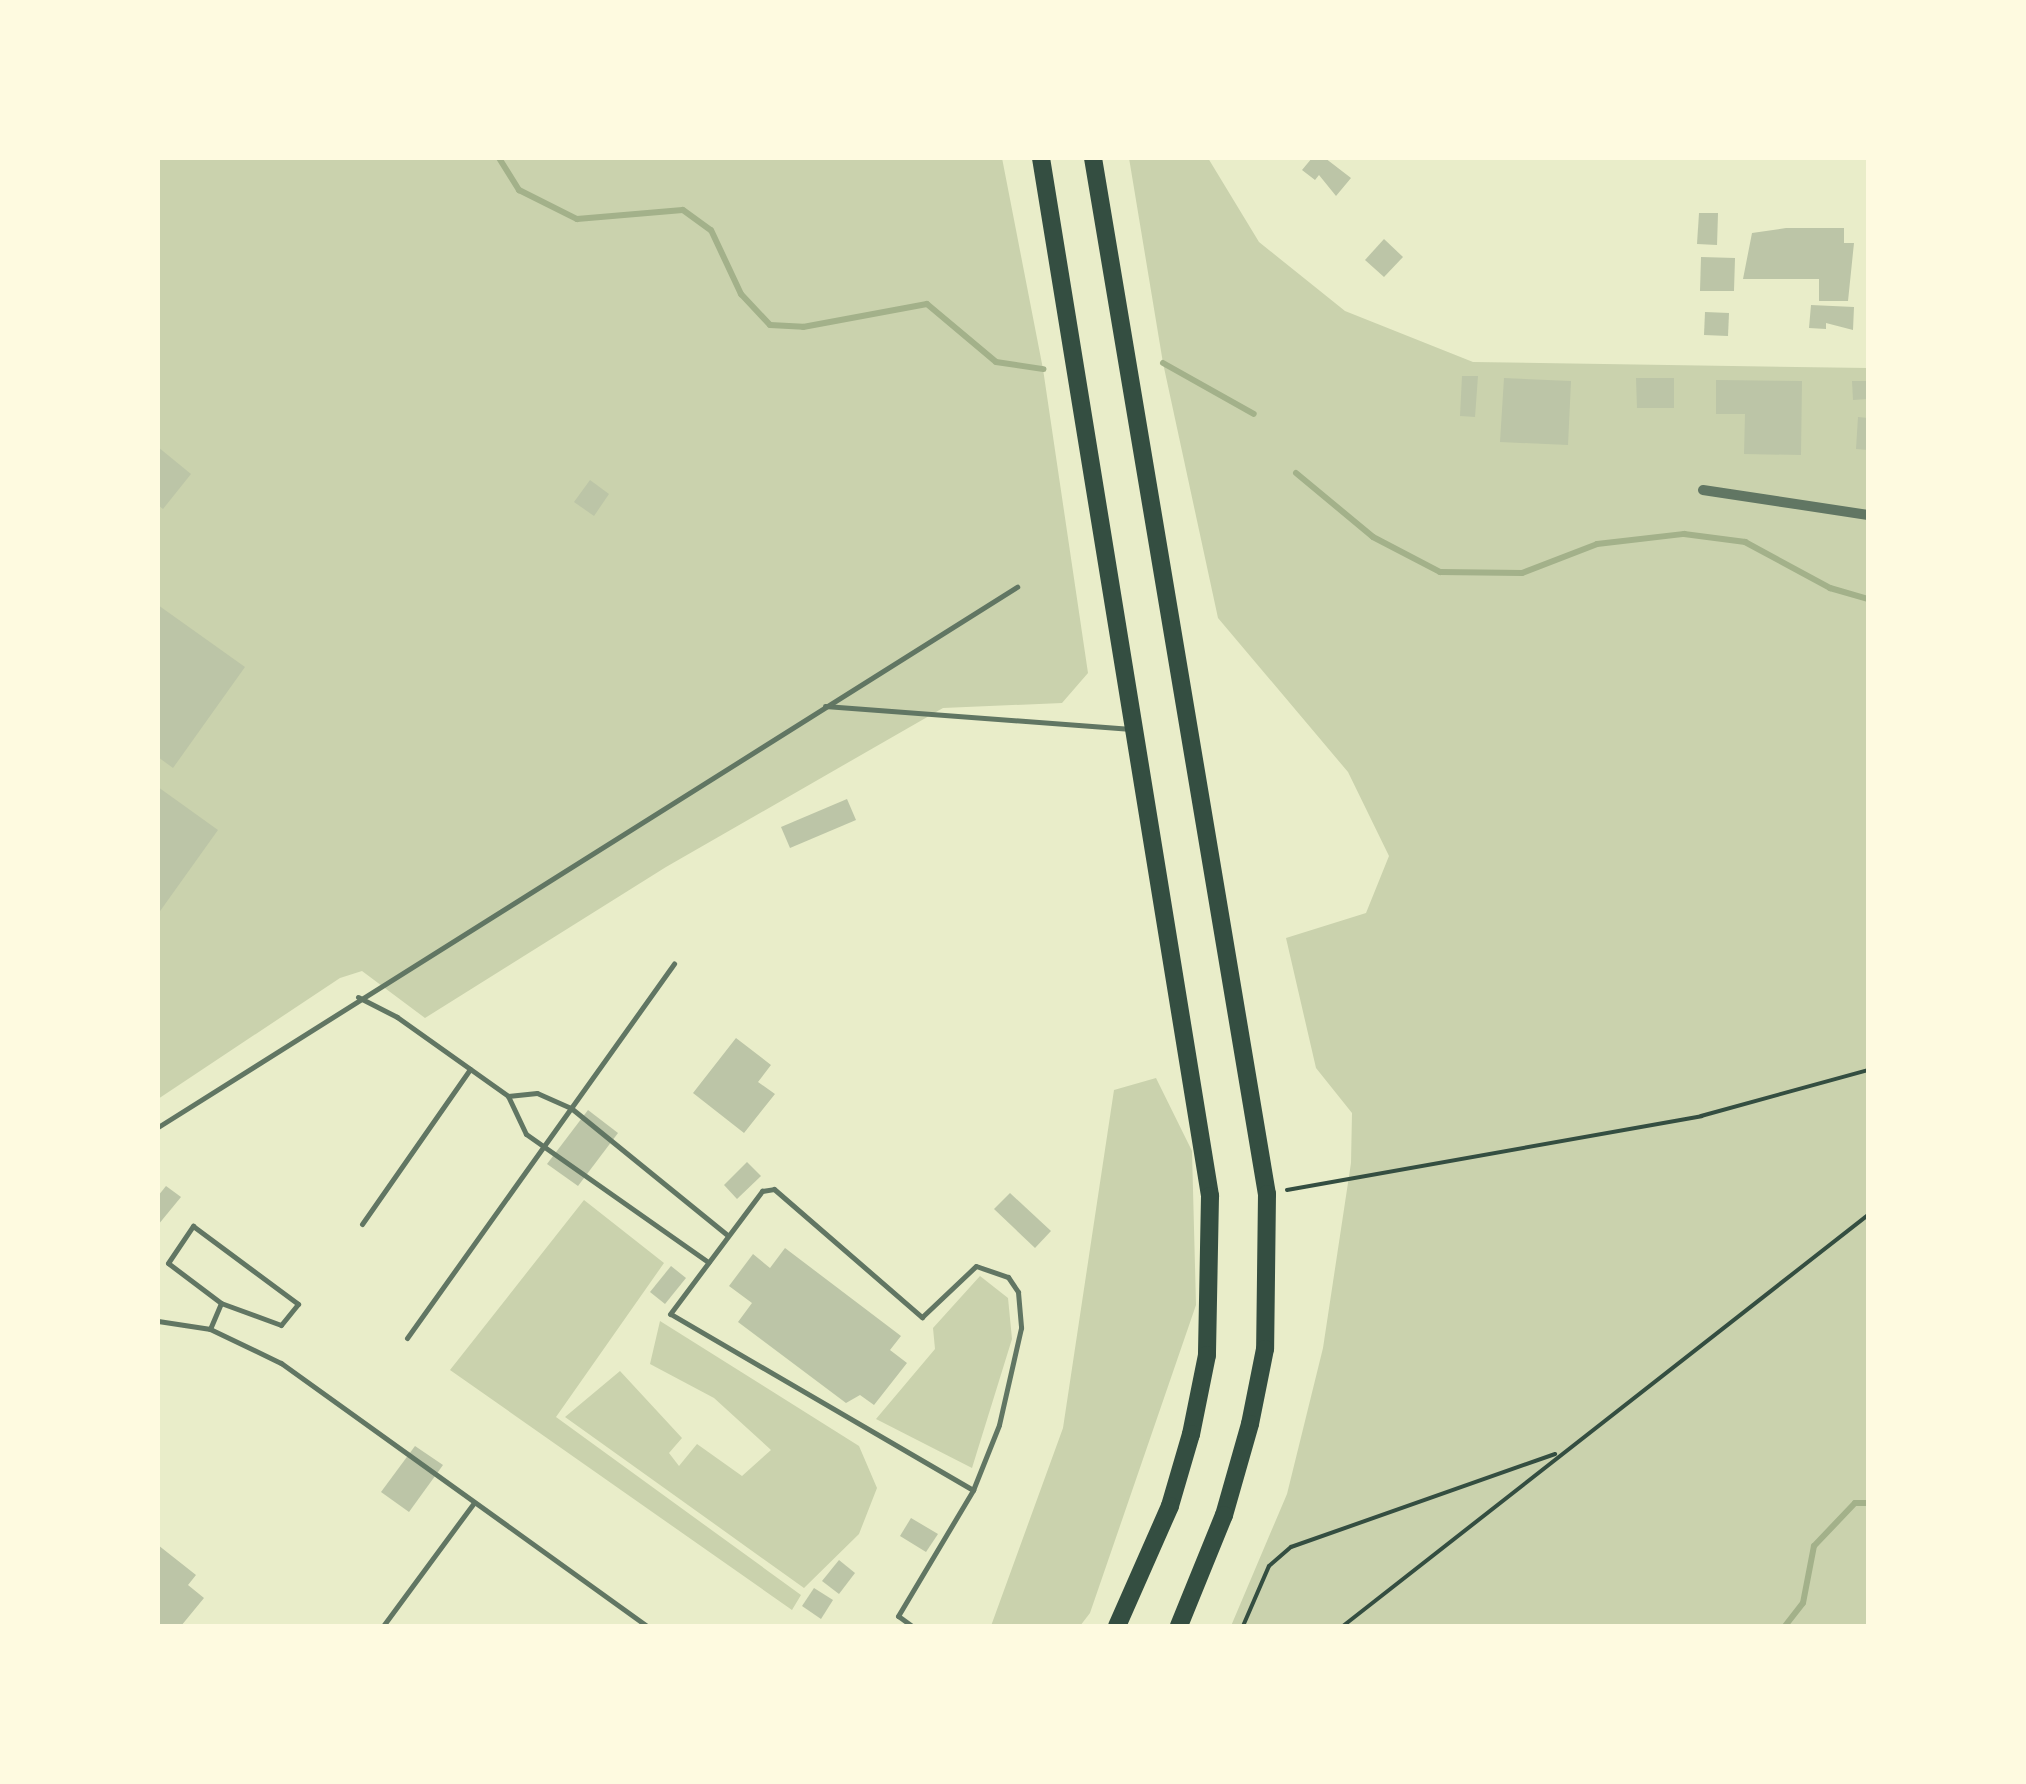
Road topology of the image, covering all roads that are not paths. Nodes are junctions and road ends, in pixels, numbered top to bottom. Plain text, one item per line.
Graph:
1 (1094, 160) edge
2 (1042, 163) edge
3 (1703, 490) dead end
4 (1868, 515) edge
5 (1017, 587) dead end
6 (824, 706) junction
7 (1136, 730) junction
8 (674, 964) dead end
9 (358, 997) junction
10 (470, 1069) junction
11 (508, 1096) junction
12 (571, 1108) junction
13 (158, 1127) edge
14 (543, 1148) junction
15 (362, 1224) dead end
16 (727, 1235) junction
17 (708, 1262) junction
18 (221, 1304) junction
19 (158, 1321) edge
20 (210, 1330) junction
21 (406, 1338) dead end
22 (973, 1490) junction
23 (474, 1503) junction
24 (382, 1626) edge
25 (647, 1626) edge
26 (912, 1626) edge
27 (1116, 1626) edge
28 (1178, 1626) edge

1 - 28 main road
2 - 7 main road
3 - 4 street
5 - 6 lane
6 - 7 lane
6 - 9 lane
7 - 27 main road
8 - 12 lane
9 - 10 lane
9 - 13 lane
10 - 11 lane
10 - 15 lane
11 - 12 lane
11 - 14 lane
12 - 14 lane
12 - 16 lane
14 - 17 lane
14 - 21 lane
16 - 17 lane
16 - 22 lane
17 - 22 lane
18 - 18 lane
18 - 20 lane
19 - 20 lane
20 - 23 lane
22 - 26 lane
23 - 24 lane
23 - 25 lane

